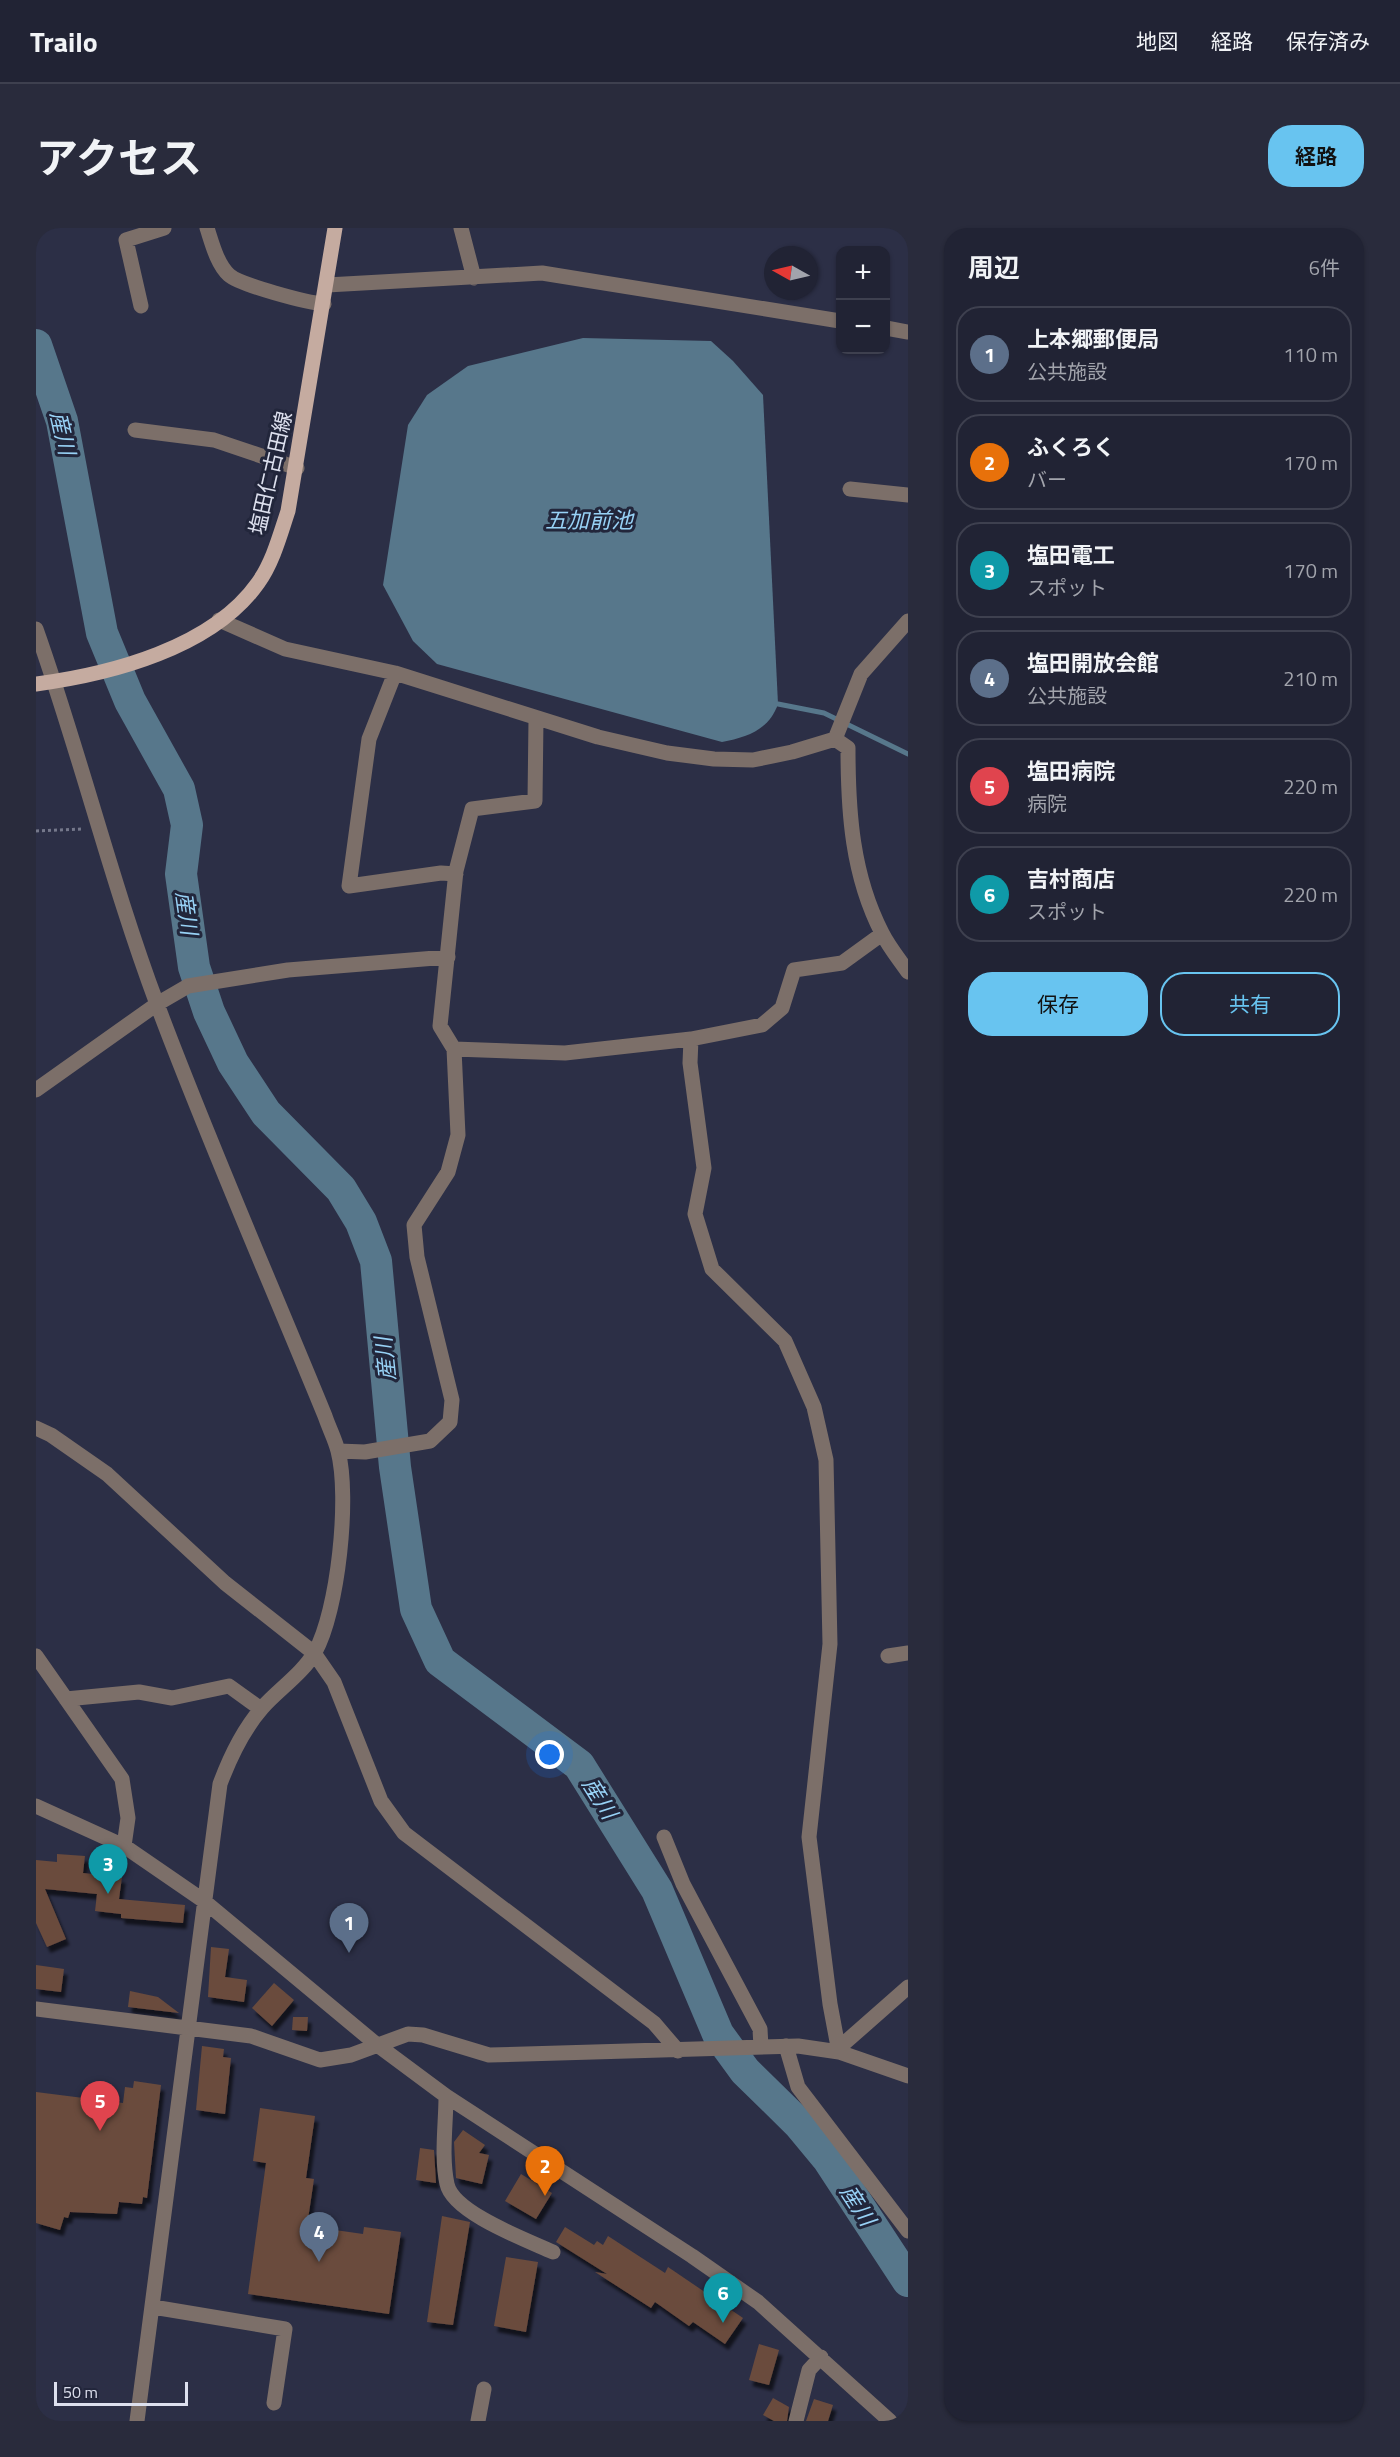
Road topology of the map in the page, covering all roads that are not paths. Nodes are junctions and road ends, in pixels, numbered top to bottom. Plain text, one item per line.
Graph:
1 (164, 228) edge
2 (207, 228) edge
3 (335, 228) edge
4 (461, 228) edge
5 (474, 278) junction
6 (327, 285) junction
7 (324, 304) junction
8 (141, 306) dead end
9 (836, 320) edge
10 (890, 329) edge
11 (908, 332) edge
12 (135, 430) dead end
13 (297, 468) junction
14 (850, 489) dead end
15 (908, 495) edge
16 (219, 620) junction
17 (908, 621) edge
18 (36, 629) edge
19 (395, 673) junction
20 (55, 681) junction
21 (36, 684) edge
22 (536, 719) junction
23 (835, 739) junction
24 (456, 874) junction
25 (882, 934) junction
26 (448, 957) junction
27 (908, 972) edge
28 (157, 1004) junction
29 (691, 1039) junction
30 (454, 1049) junction
31 (36, 1090) edge
32 (36, 1428) edge
33 (338, 1451) junction
34 (314, 1653) junction
35 (908, 1653) edge
36 (36, 1656) edge
37 (888, 1656) dead end
38 (66, 1699) junction
39 (261, 1709) junction
40 (36, 1806) edge
41 (664, 1837) dead end
42 (124, 1846) junction
43 (204, 1901) junction
44 (908, 1987) edge
45 (36, 2009) edge
46 (188, 2029) junction
47 (376, 2044) junction
48 (786, 2046) junction
49 (758, 2047) junction
50 (839, 2049) junction
51 (685, 2050) junction
52 (908, 2076) edge
53 (446, 2096) junction
54 (908, 2230) edge
55 (553, 2252) dead end
56 (153, 2307) junction
57 (821, 2357) junction
58 (484, 2389) dead end
59 (274, 2403) dead end
60 (137, 2421) edge
61 (478, 2421) edge
62 (796, 2421) edge
63 (890, 2421) edge

1 - 8 street
2 - 7 street
3 - 6 main road, 塩田仁古田線
4 - 5 street
5 - 6 street
5 - 9 street
6 - 7 main road, 塩田仁古田線
7 - 13 main road, 塩田仁古田線
10 - 11 street
12 - 13 street
13 - 16 main road, 塩田仁古田線
14 - 15 street
16 - 19 street
16 - 20 main road, 塩田仁古田線
17 - 23 street
18 - 20 street
19 - 22 street
19 - 24 street
20 - 21 main road, 塩田仁古田線
20 - 28 street
22 - 23 street
22 - 24 street
23 - 25 street
24 - 26 street
25 - 27 street
25 - 29 street
26 - 28 street
26 - 30 street
28 - 31 street
28 - 33 street
29 - 30 street
29 - 50 street
30 - 33 street
32 - 34 street
33 - 34 street
34 - 39 street
34 - 51 street
35 - 37 street
36 - 38 street
38 - 39 street
38 - 42 street
39 - 43 street
40 - 42 street
41 - 49 street
42 - 43 street
43 - 46 street
43 - 47 street
44 - 50 street
45 - 46 street
46 - 47 street
46 - 56 street
47 - 51 street
47 - 53 street
48 - 49 street
48 - 50 street
48 - 54 street
49 - 51 street
50 - 52 street
53 - 55 street
53 - 57 street
56 - 59 street
56 - 60 street
57 - 62 street
57 - 63 street
58 - 61 street

